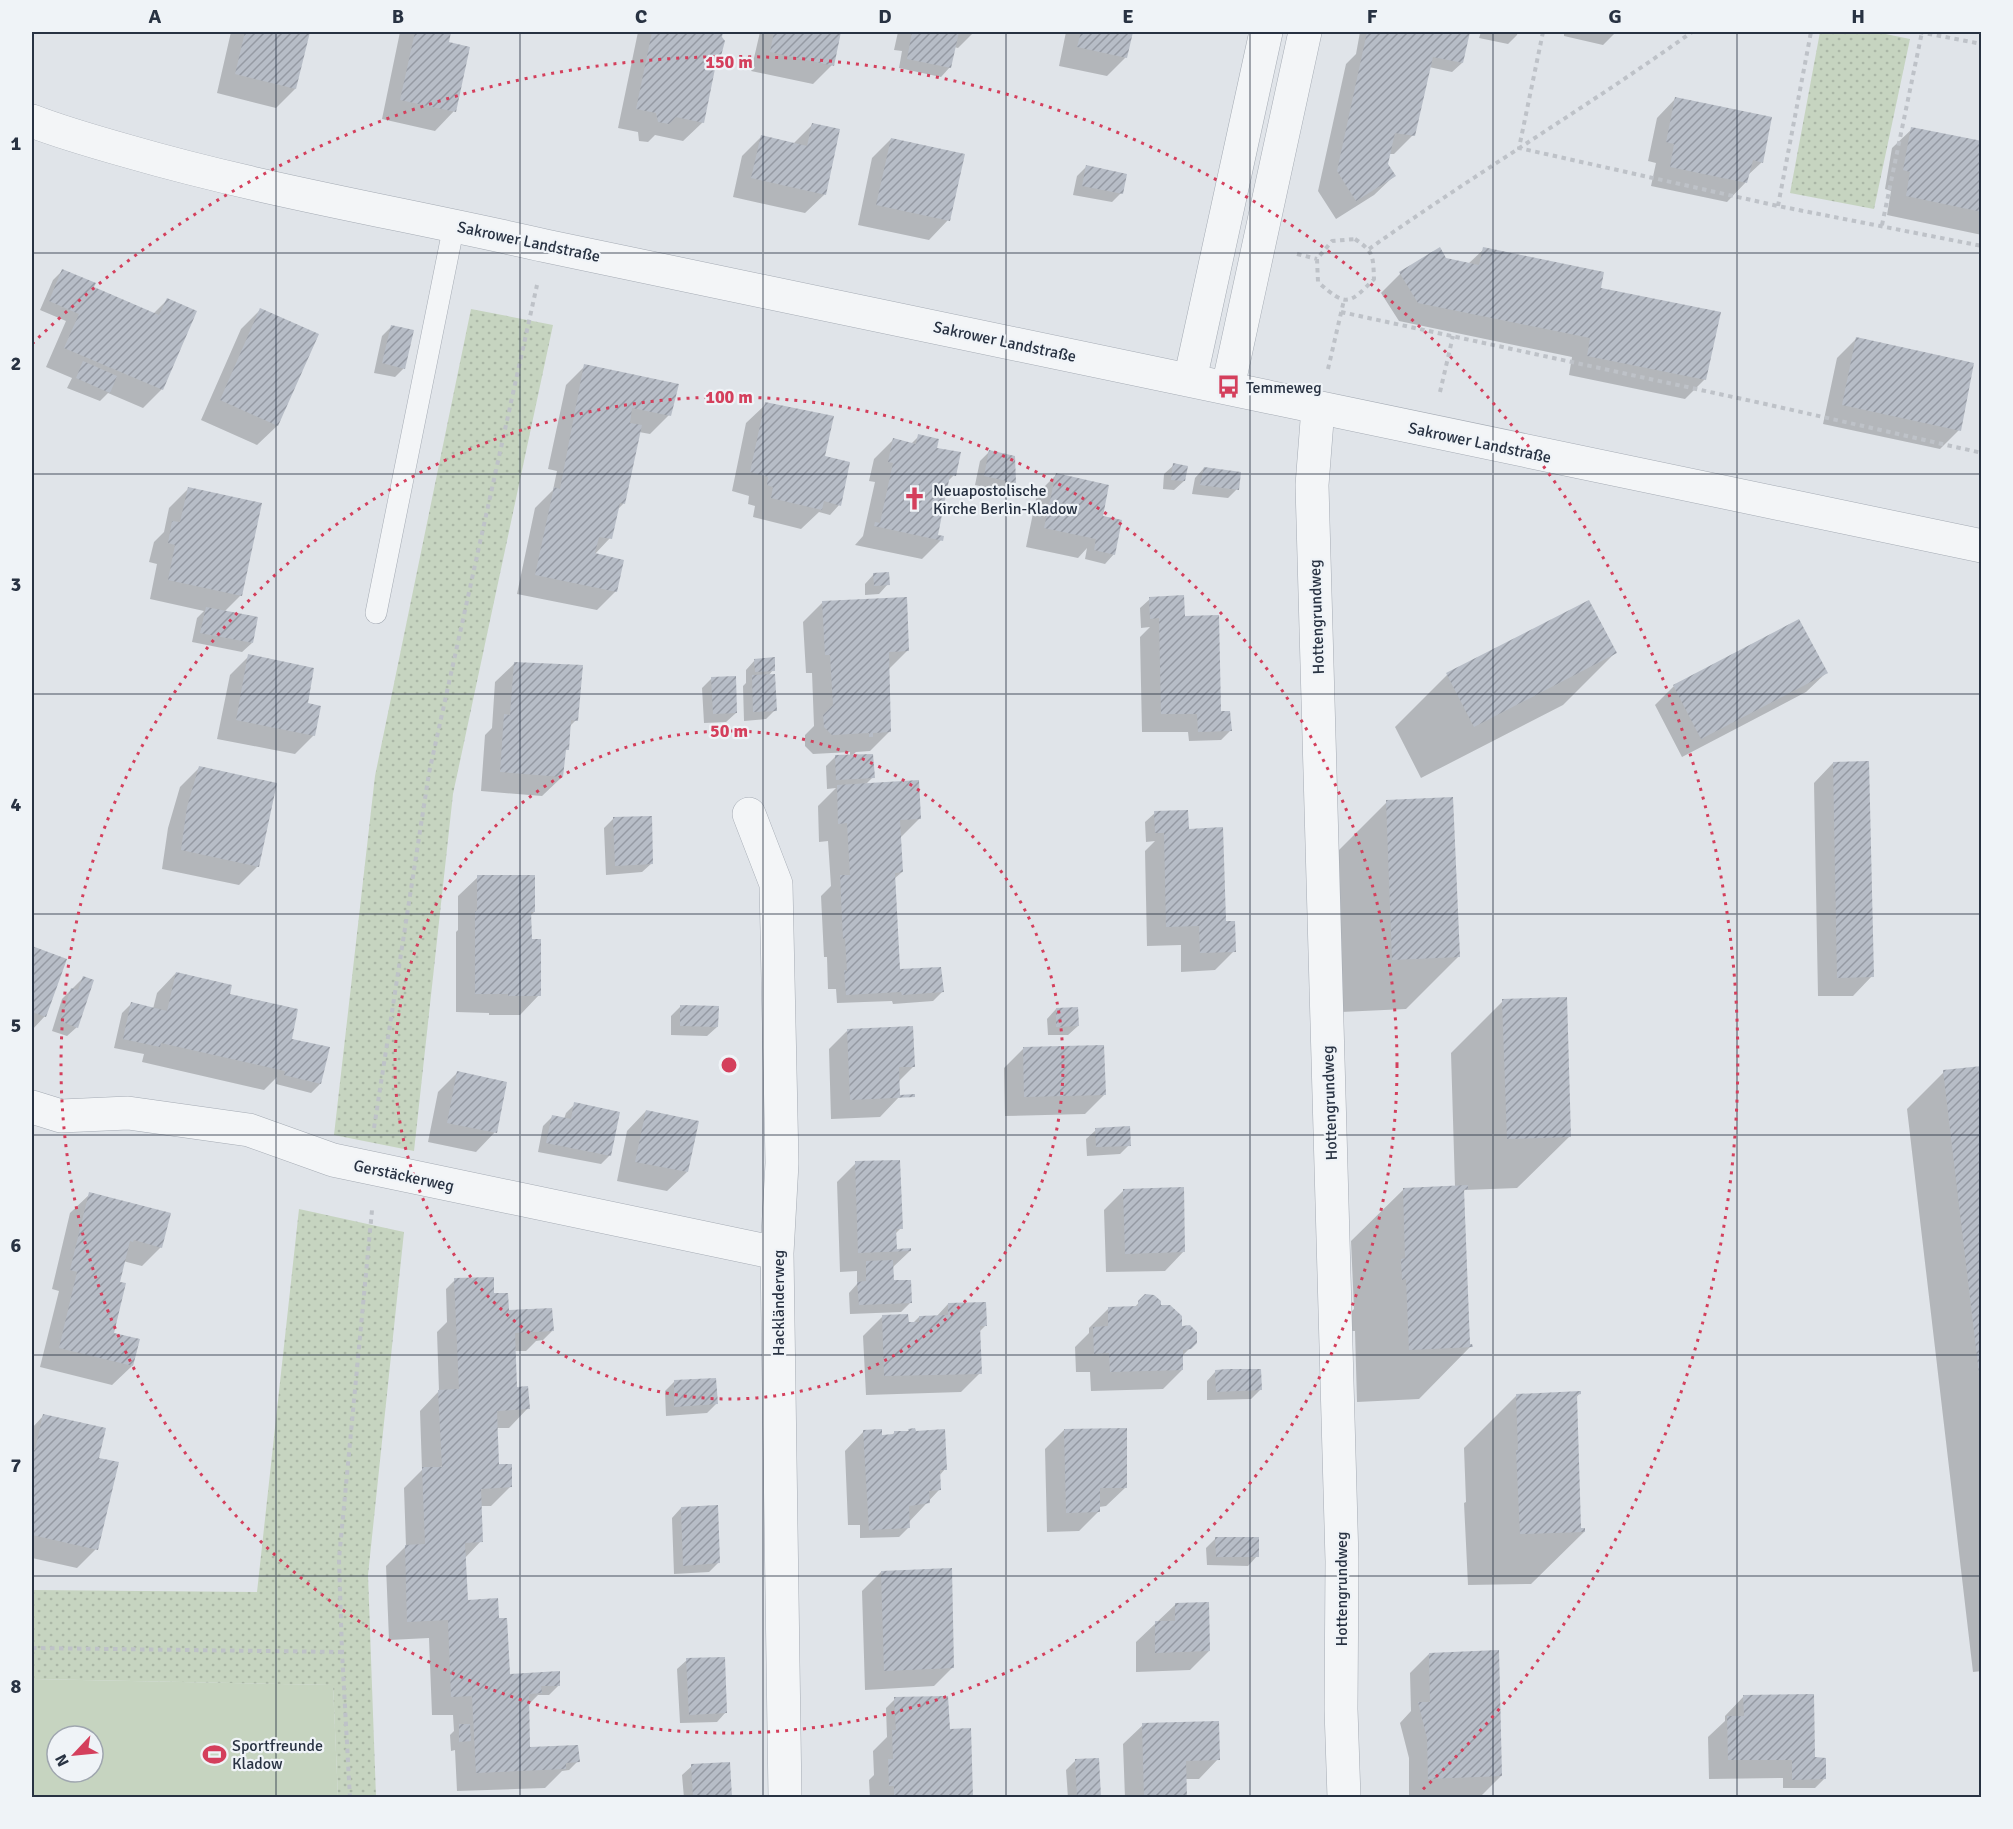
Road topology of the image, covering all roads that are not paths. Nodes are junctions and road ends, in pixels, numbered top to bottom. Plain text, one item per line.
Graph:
1 (1266, 32) edge
2 (1305, 32) edge
3 (32, 121) edge
4 (454, 225) junction
5 (1190, 380) junction
6 (1228, 387) junction
7 (1318, 408) junction
8 (1982, 546) edge
9 (376, 613) dead end
10 (749, 814) dead end
11 (32, 1107) edge
12 (777, 1252) junction
13 (785, 1797) edge
14 (1344, 1797) edge

1 - 5 street
2 - 6 street
3 - 4 street, Sakrower Landstraße
4 - 5 street, Sakrower Landstraße
4 - 9 lane
5 - 6 street, Sakrower Landstraße
6 - 7 street, Sakrower Landstraße
7 - 8 street, Sakrower Landstraße
7 - 14 street, Hottengrundweg
10 - 12 street, Hackländerweg
11 - 12 street, Gerstäckerweg
12 - 13 street, Hackländerweg

